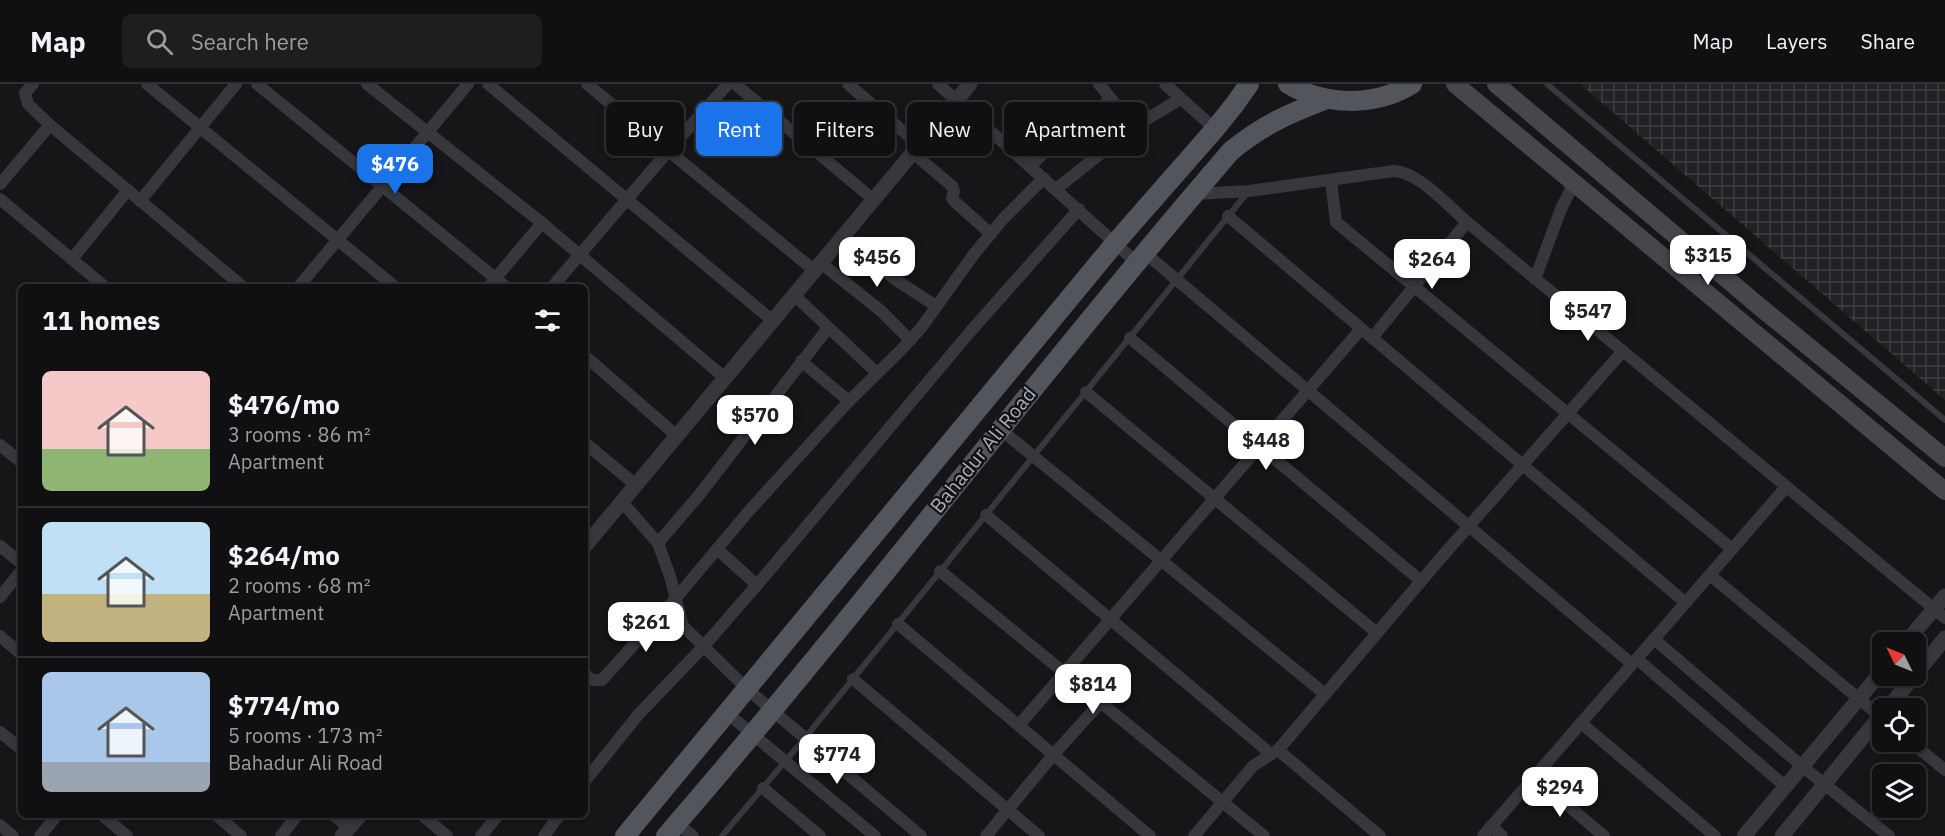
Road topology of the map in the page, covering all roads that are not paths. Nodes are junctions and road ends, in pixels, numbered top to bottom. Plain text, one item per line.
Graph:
1 (33, 84) edge
2 (147, 84) edge
3 (236, 84) edge
4 (257, 84) edge
5 (367, 84) edge
6 (468, 84) edge
7 (488, 84) edge
8 (587, 84) edge
9 (728, 84) edge
10 (735, 84) edge
11 (848, 84) edge
12 (938, 84) edge
13 (970, 84) edge
14 (1099, 84) edge
15 (1165, 84) edge
16 (1248, 84) edge
17 (1288, 84) edge
18 (1412, 84) edge
19 (1455, 84) edge
20 (1496, 84) edge
21 (1547, 84) edge
22 (1112, 99) junction
23 (1180, 99) junction
24 (1327, 99) junction
25 (956, 100) junction
26 (609, 102) edge
27 (1114, 102) edge
28 (1147, 119) edge
29 (50, 125) junction
30 (200, 128) junction
31 (1215, 129) junction
32 (427, 132) junction
33 (684, 133) edge
34 (907, 140) edge
35 (664, 156) edge
36 (677, 156) edge
37 (910, 156) edge
38 (923, 156) edge
39 (1098, 156) edge
40 (1030, 166) junction
41 (1044, 178) junction
42 (1331, 181) junction
43 (1574, 183) junction
44 (0, 184) edge
45 (383, 185) junction
46 (1056, 189) junction
47 (128, 190) junction
48 (1249, 191) junction
49 (1194, 194) junction
50 (627, 198) junction
51 (0, 199) edge
52 (873, 200) junction
53 (140, 201) junction
54 (1080, 209) junction
55 (1228, 216) junction
56 (1467, 222) junction
57 (542, 223) junction
58 (992, 234) junction
59 (843, 237) junction
60 (338, 240) junction
61 (1116, 242) junction
62 (580, 255) junction
63 (1141, 258) junction
64 (72, 259) junction
65 (818, 267) junction
66 (1535, 279) junction
67 (1177, 280) junction
68 (102, 284) edge
69 (240, 284) edge
70 (301, 284) edge
71 (392, 284) edge
72 (497, 284) edge
73 (555, 284) edge
74 (1415, 287) junction
75 (794, 295) junction
76 (936, 306) junction
77 (772, 321) junction
78 (828, 328) junction
79 (1361, 328) junction
80 (1130, 338) junction
81 (1372, 338) junction
82 (910, 340) junction
83 (1623, 351) junction
84 (588, 359) edge
85 (801, 361) junction
86 (877, 374) junction
87 (725, 378) junction
88 (1308, 391) junction
89 (1086, 392) junction
90 (849, 401) junction
91 (1568, 413) junction
92 (1945, 420) edge
93 (1000, 429) junction
94 (677, 436) junction
95 (0, 445) edge
96 (588, 445) edge
97 (1260, 446) junction
98 (1033, 457) junction
99 (1945, 458) edge
100 (18, 460) edge
101 (1523, 464) junction
102 (636, 485) junction
103 (1786, 487) junction
104 (1945, 491) edge
105 (1215, 498) junction
106 (622, 502) junction
107 (986, 514) junction
108 (1468, 526) junction
109 (588, 542) edge
110 (658, 543) junction
111 (0, 546) edge
112 (717, 549) junction
113 (1732, 549) junction
114 (1161, 560) junction
115 (18, 561) edge
116 (940, 571) junction
117 (18, 575) edge
118 (1710, 575) junction
119 (1421, 581) junction
120 (757, 585) junction
121 (1945, 596) edge
122 (0, 597) edge
123 (676, 598) junction
124 (1686, 603) junction
125 (1940, 614) edge
126 (1110, 619) junction
127 (898, 624) junction
128 (1918, 632) edge
129 (1377, 633) junction
130 (0, 636) edge
131 (1945, 638) edge
132 (1654, 639) junction
133 (704, 647) junction
134 (18, 651) edge
135 (1926, 661) edge
136 (1635, 662) junction
137 (1064, 672) junction
138 (588, 677) edge
139 (853, 679) junction
140 (1872, 683) edge
141 (1905, 686) edge
142 (747, 689) junction
143 (1325, 694) junction
144 (1896, 698) edge
145 (1859, 699) junction
146 (1101, 702) junction
147 (1872, 707) edge
148 (772, 710) junction
149 (727, 712) junction
150 (1581, 723) junction
151 (1019, 725) junction
152 (1872, 727) edge
153 (0, 732) edge
154 (753, 734) junction
155 (805, 738) junction
156 (18, 747) edge
157 (1275, 752) junction
158 (1923, 752) edge
159 (1054, 754) junction
160 (785, 761) junction
161 (1803, 767) junction
162 (1945, 770) edge
163 (588, 773) edge
164 (1534, 777) junction
165 (1824, 784) junction
166 (1786, 787) junction
167 (763, 788) junction
168 (1223, 802) junction
169 (1008, 810) junction
170 (55, 818) edge
171 (106, 818) edge
172 (220, 818) edge
173 (295, 818) edge
174 (335, 818) edge
175 (358, 818) edge
176 (426, 818) edge
177 (496, 818) edge
178 (557, 818) edge
179 (0, 825) edge
180 (672, 830) edge
181 (1487, 831) edge
182 (346, 832) edge
183 (13, 836) edge
184 (40, 836) edge
185 (127, 836) edge
186 (241, 836) edge
187 (281, 836) edge
188 (447, 836) edge
189 (481, 836) edge
190 (544, 836) edge
191 (625, 836) edge
192 (693, 836) edge
193 (722, 836) edge
194 (820, 836) edge
195 (874, 836) edge
196 (921, 836) edge
197 (986, 836) edge
198 (1039, 836) edge
199 (1150, 836) edge
200 (1194, 836) edge
201 (1264, 836) edge
202 (1380, 836) edge
203 (1502, 836) edge
204 (1604, 836) edge
205 (1715, 836) edge
206 (1744, 836) edge
207 (1782, 836) edge
208 (1889, 836) edge

1 - 29 street
2 - 30 street
3 - 30 street
4 - 45 street
5 - 32 street
6 - 32 street
7 - 50 street
8 - 26 street
9 - 33 street
10 - 52 street
11 - 34 street
12 - 25 street
13 - 25 street
14 - 22 street
15 - 23 street
16 - 31 main road, Bahadur Ali Road
17 - 24 main road
18 - 24 main road
19 - 43 main road
20 - 99 main road
21 - 92 lane
22 - 27 street
22 - 40 street
23 - 28 street
23 - 31 street
24 - 49 main road, Bahadur Ali Road
25 - 40 street
29 - 44 street
29 - 47 street
30 - 53 street
30 - 60 street
31 - 61 main road, Bahadur Ali Road
32 - 45 street
32 - 57 street
35 - 50 street
36 - 65 street
37 - 52 street
38 - 58 street
39 - 46 street
40 - 41 street
41 - 46 street
41 - 58 street
42 - 48 street
42 - 56 street
42 - 74 street
43 - 66 street
43 - 104 main road
45 - 60 street
45 - 72 street
46 - 54 street
47 - 53 street
47 - 64 street
48 - 49 street
48 - 55 lane
49 - 63 main road, Bahadur Ali Road
50 - 62 street
50 - 77 street
51 - 64 street
52 - 59 street
53 - 69 street
54 - 61 street
54 - 120 street
55 - 67 lane
55 - 79 street
56 - 66 street
56 - 74 street
57 - 62 street
57 - 72 street
58 - 76 street
59 - 65 street
59 - 76 street
60 - 70 street
60 - 71 street
61 - 63 street
61 - 142 main road, Bahadur Ali Road
62 - 73 street
62 - 87 street
63 - 67 street
63 - 93 main road, Bahadur Ali Road
64 - 68 street
65 - 75 street
65 - 82 street
66 - 83 street
67 - 80 lane
67 - 88 street
74 - 81 street
74 - 91 street
75 - 77 street
75 - 78 street
76 - 82 street
77 - 87 street
78 - 85 street
78 - 86 street
79 - 81 street
79 - 88 street
80 - 89 lane
80 - 97 street
81 - 101 street
82 - 86 street
83 - 91 street
83 - 103 street
84 - 94 street
85 - 90 street
85 - 110 street
86 - 90 street
87 - 94 street
88 - 97 street
88 - 108 street
89 - 98 lane
89 - 105 street
90 - 112 street
91 - 101 street
91 - 113 street
93 - 98 street
93 - 148 main road, Bahadur Ali Road
94 - 102 street
95 - 100 street
96 - 102 street
97 - 105 street
97 - 119 street
98 - 107 lane
98 - 114 street
101 - 108 street
101 - 124 street
102 - 106 street
103 - 113 street
103 - 125 street
105 - 114 street
105 - 129 street
106 - 109 street
106 - 110 street
107 - 116 lane
107 - 126 street
108 - 119 street
108 - 136 street
110 - 123 street
111 - 115 street
112 - 120 street
112 - 123 street
113 - 118 street
114 - 126 street
114 - 143 street
116 - 127 lane
116 - 137 street
117 - 122 street
118 - 124 street
118 - 145 street
119 - 129 street
120 - 133 street
121 - 125 street
123 - 133 street
123 - 138 street
124 - 132 street
125 - 128 street
126 - 137 street
126 - 157 street
127 - 139 lane
127 - 151 street
129 - 143 street
130 - 134 street
131 - 135 street
132 - 136 street
132 - 161 street
133 - 142 street
133 - 163 street
136 - 150 street
136 - 166 street
137 - 146 street
137 - 151 street
139 - 155 lane
139 - 169 street
140 - 145 street
141 - 144 street
142 - 148 street
142 - 149 main road, Bahadur Ali Road
143 - 157 street
145 - 147 street
145 - 161 street
146 - 159 street
146 - 168 street
148 - 154 main road, Bahadur Ali Road
148 - 155 street
149 - 154 street
149 - 191 main road, Bahadur Ali Road
150 - 164 street
150 - 205 street
151 - 159 street
152 - 165 street
153 - 156 street
154 - 160 street
154 - 180 main road, Bahadur Ali Road
155 - 160 lane
155 - 196 street
157 - 168 street
157 - 202 street
158 - 162 street
159 - 169 street
159 - 199 street
160 - 167 lane
160 - 195 street
161 - 165 street
161 - 166 street
164 - 181 street
164 - 204 street
165 - 207 street
165 - 208 street
166 - 206 street
167 - 193 lane
167 - 194 street
168 - 200 street
168 - 201 street
169 - 197 street
169 - 198 street
170 - 184 street
171 - 185 street
172 - 186 street
173 - 187 street
174 - 182 street
175 - 182 street
176 - 188 street
177 - 189 street
178 - 190 street
179 - 183 street
180 - 192 street
181 - 203 street

